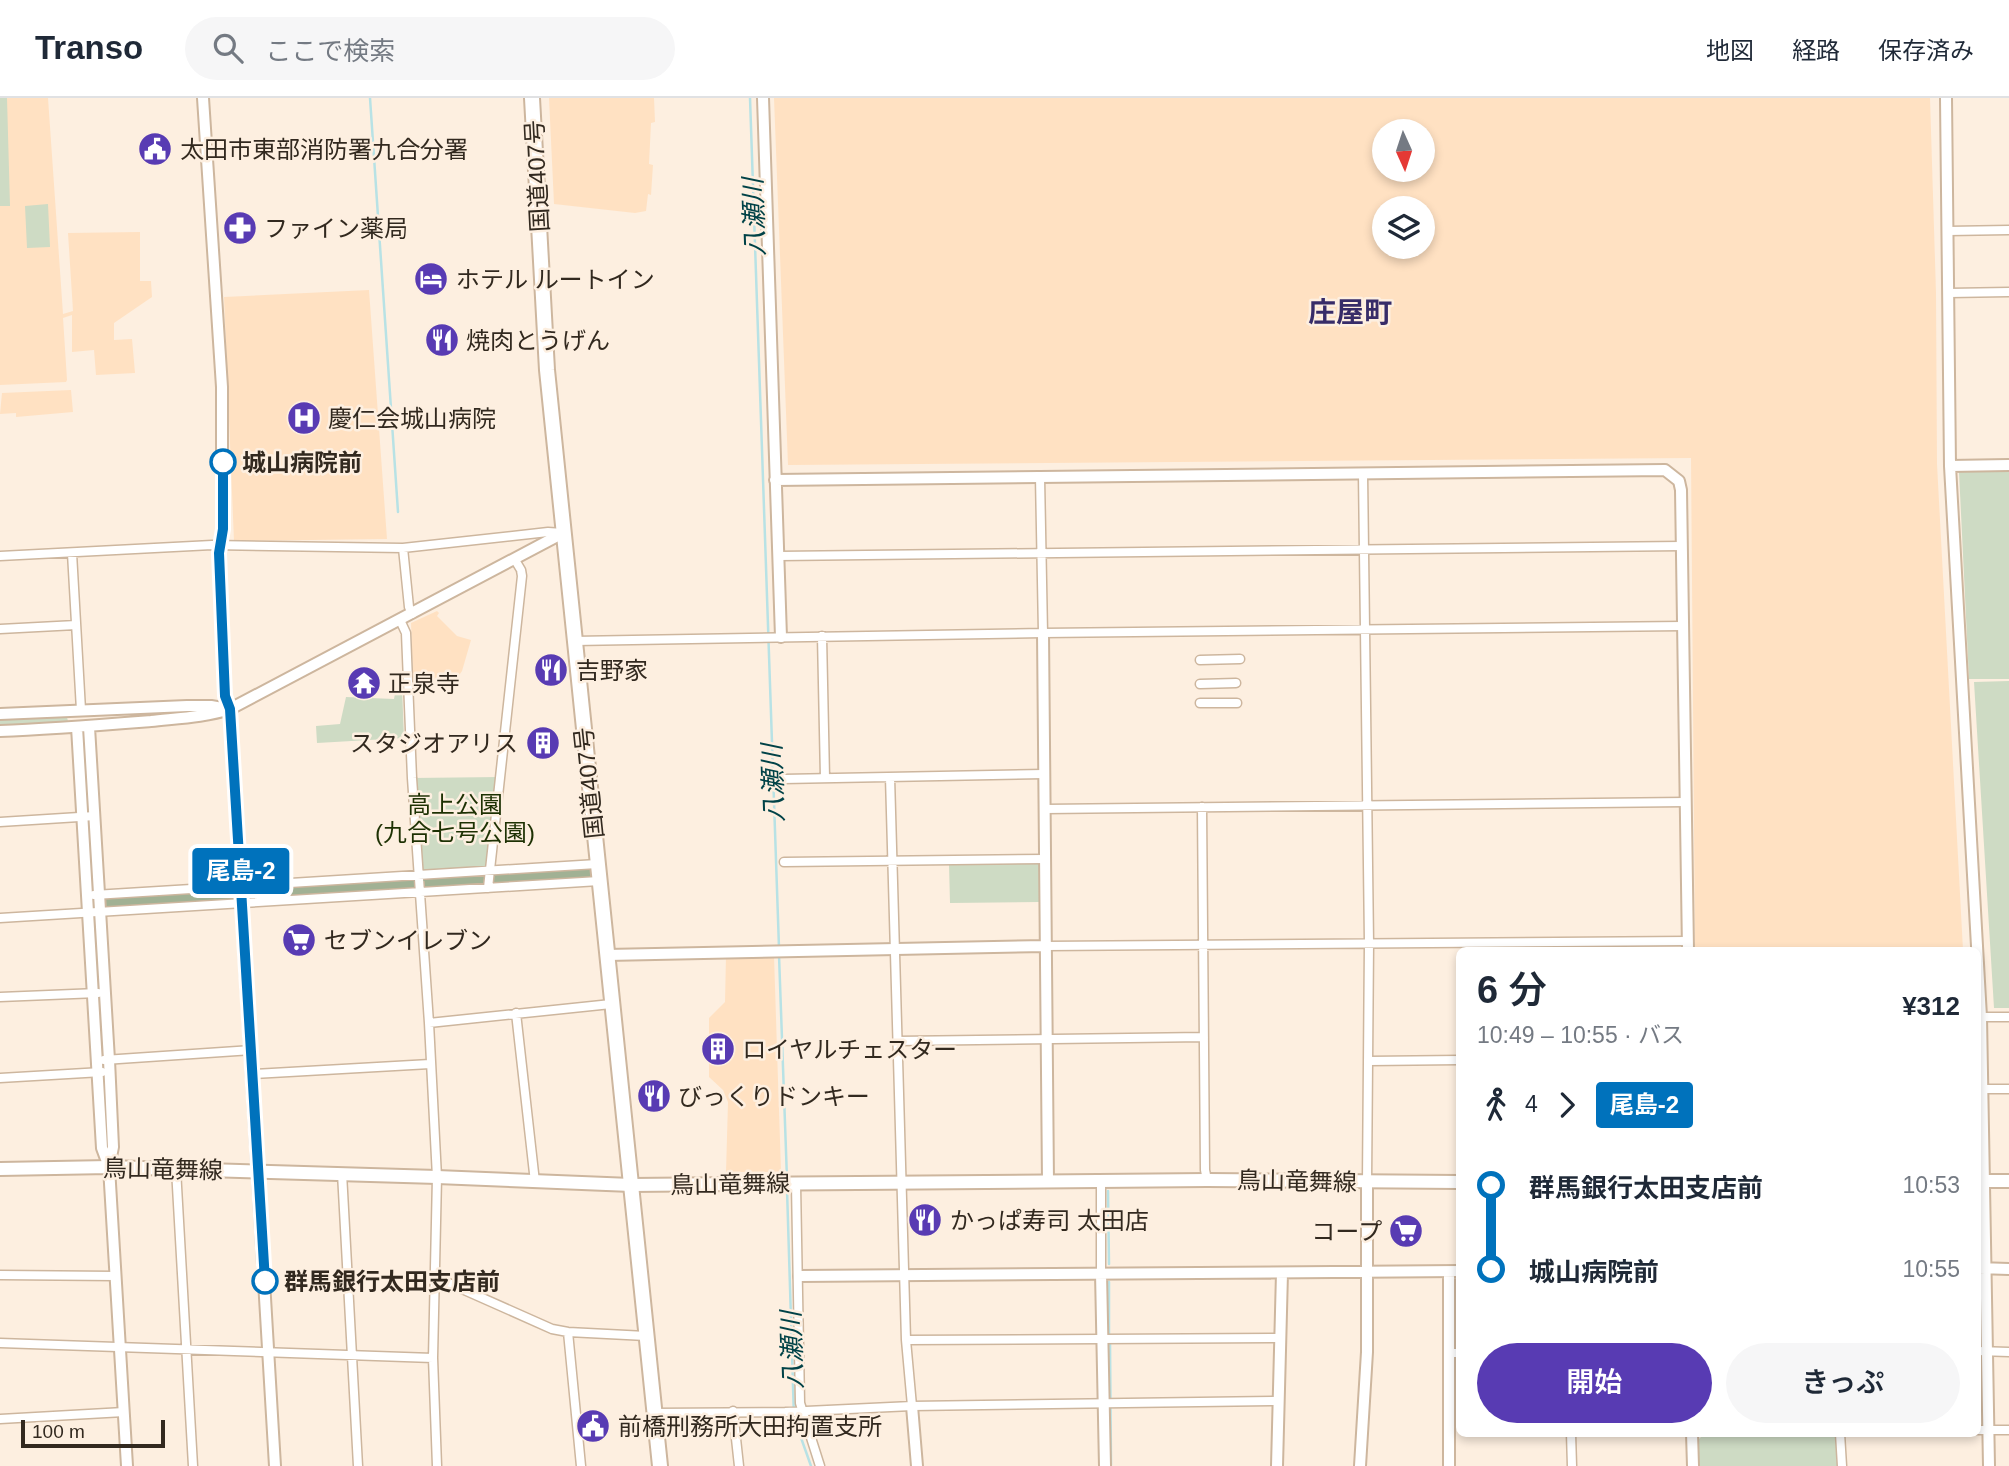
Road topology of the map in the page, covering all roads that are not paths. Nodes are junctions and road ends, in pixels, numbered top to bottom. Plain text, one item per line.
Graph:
1 (204, 98) edge
2 (533, 98) edge
3 (763, 98) edge
4 (1946, 98) edge
5 (2009, 230) edge
6 (1948, 231) junction
7 (2009, 292) edge
8 (1949, 293) junction
9 (2009, 465) edge
10 (1950, 466) junction
11 (1363, 473) junction
12 (1040, 477) junction
13 (775, 480) junction
14 (563, 533) junction
15 (517, 535) junction
16 (222, 545) junction
17 (1682, 546) junction
18 (403, 548) junction
19 (1364, 548) junction
20 (1040, 552) junction
21 (72, 553) junction
22 (0, 556) edge
23 (779, 556) junction
24 (517, 558) junction
25 (412, 614) junction
26 (401, 620) junction
27 (76, 625) junction
28 (1683, 626) junction
29 (0, 629) edge
30 (1364, 629) junction
31 (1042, 633) junction
32 (822, 636) junction
33 (773, 638) junction
34 (574, 641) junction
35 (1240, 659) dead end
36 (1199, 660) dead end
37 (1236, 683) dead end
38 (1200, 684) dead end
39 (1200, 703) dead end
40 (1237, 703) dead end
41 (230, 709) junction
42 (82, 710) junction
43 (0, 714) edge
44 (83, 727) junction
45 (0, 731) edge
46 (1044, 774) junction
47 (825, 778) junction
48 (890, 778) junction
49 (783, 779) dead end
50 (1686, 802) junction
51 (1366, 805) junction
52 (1202, 807) junction
53 (1045, 809) junction
54 (89, 816) junction
55 (0, 821) edge
56 (1045, 859) junction
57 (892, 860) junction
58 (784, 862) dead end
59 (597, 864) junction
60 (490, 871) junction
61 (420, 876) junction
62 (599, 881) junction
63 (241, 886) junction
64 (488, 888) junction
65 (419, 892) junction
66 (100, 894) junction
67 (88, 895) junction
68 (243, 905) junction
69 (102, 911) junction
70 (88, 912) junction
71 (0, 918) edge
72 (1369, 943) junction
73 (1202, 944) junction
74 (1688, 945) edge
75 (1046, 946) junction
76 (1976, 947) edge
77 (894, 949) junction
78 (607, 955) junction
79 (99, 993) junction
80 (0, 997) edge
81 (611, 1004) junction
82 (516, 1013) junction
83 (1981, 1017) edge
84 (2009, 1017) edge
85 (429, 1023) junction
86 (1204, 1037) junction
87 (1047, 1039) junction
88 (897, 1041) junction
89 (251, 1050) junction
90 (104, 1060) junction
91 (1369, 1060) junction
92 (1456, 1060) edge
93 (430, 1064) junction
94 (104, 1072) junction
95 (253, 1074) junction
96 (0, 1078) edge
97 (1981, 1089) edge
98 (2009, 1089) edge
99 (109, 1167) junction
100 (176, 1169) junction
101 (0, 1170) edge
102 (259, 1171) junction
103 (342, 1173) junction
104 (437, 1177) junction
105 (1208, 1180) junction
106 (1101, 1181) junction
107 (1981, 1181) edge
108 (2009, 1181) edge
109 (534, 1182) junction
110 (1048, 1182) junction
111 (1367, 1182) junction
112 (1456, 1182) edge
113 (902, 1183) junction
114 (790, 1184) junction
115 (631, 1185) junction
116 (1981, 1268) edge
117 (2009, 1269) edge
118 (1454, 1271) edge
119 (1367, 1272) junction
120 (1101, 1273) junction
121 (1282, 1273) junction
122 (0, 1275) edge
123 (905, 1275) junction
124 (116, 1276) junction
125 (799, 1276) junction
126 (435, 1277) junction
127 (568, 1332) junction
128 (646, 1336) junction
129 (1279, 1338) junction
130 (1102, 1339) junction
131 (906, 1340) junction
132 (0, 1343) edge
133 (119, 1346) junction
134 (187, 1348) junction
135 (269, 1351) junction
136 (1982, 1352) edge
137 (2009, 1352) edge
138 (1454, 1353) edge
139 (352, 1356) junction
140 (433, 1358) junction
141 (1278, 1401) junction
142 (1104, 1403) junction
143 (912, 1406) junction
144 (733, 1411) junction
145 (803, 1411) junction
146 (124, 1412) junction
147 (655, 1413) junction
148 (0, 1419) edge
149 (1983, 1430) edge
150 (2009, 1430) edge
151 (1454, 1432) edge
152 (1571, 1437) edge
153 (1692, 1437) edge
154 (1840, 1437) edge
155 (127, 1466) edge
156 (194, 1466) edge
157 (275, 1466) edge
158 (358, 1466) edge
159 (436, 1466) edge
160 (581, 1466) edge
161 (660, 1466) edge
162 (739, 1466) edge
163 (821, 1466) edge
164 (917, 1466) edge
165 (1105, 1466) edge
166 (1277, 1466) edge
167 (1360, 1466) edge
168 (1449, 1466) edge
169 (1572, 1466) edge
170 (1693, 1466) edge
171 (1842, 1466) edge
172 (1989, 1466) edge

1 - 16 street
2 - 14 highway, 国道407号
3 - 13 street
4 - 6 street
5 - 6 street
6 - 8 street
7 - 8 street
8 - 10 street
9 - 10 street
10 - 76 street
11 - 12 street
11 - 17 street
11 - 19 street
12 - 13 street
12 - 20 street
13 - 23 street
14 - 15 street
14 - 24 street
14 - 34 highway, 国道407号
15 - 18 street
15 - 24 street
16 - 18 street
16 - 21 street
16 - 41 street
17 - 19 street
17 - 28 street
18 - 25 street
19 - 20 street
19 - 30 street
20 - 23 street
20 - 31 street
21 - 22 street
21 - 27 street
23 - 33 street
24 - 25 street
24 - 60 street
25 - 26 street
26 - 41 street
26 - 61 street
27 - 29 street
27 - 42 street
28 - 30 street
28 - 50 street
30 - 31 street
30 - 51 street
31 - 32 street
31 - 46 street
32 - 33 street
32 - 47 street
33 - 34 street
34 - 59 highway, 国道407号
35 - 36 street
37 - 38 street
39 - 40 street
41 - 42 street
41 - 44 street
41 - 63 street
42 - 43 street
42 - 44 street
42 - 44 street
44 - 45 street
44 - 54 street
46 - 48 street
46 - 53 street
47 - 48 street
47 - 49 street
48 - 57 street
50 - 51 street
50 - 74 street
51 - 52 street
51 - 72 street
52 - 53 street
52 - 73 street
53 - 56 street
54 - 55 street
54 - 66 street
54 - 67 street
56 - 57 street
56 - 75 street
57 - 58 street
57 - 77 street
59 - 60 street
59 - 62 highway, 国道407号
60 - 61 street
60 - 64 street
61 - 63 street
61 - 65 street
62 - 64 street
62 - 78 highway, 国道407号
63 - 66 street
63 - 68 street
64 - 65 street
65 - 68 street
65 - 85 street
66 - 67 street
66 - 69 street
67 - 70 street
68 - 69 street
68 - 89 street
69 - 70 street
69 - 79 street
70 - 71 street
70 - 79 street
72 - 73 street
72 - 74 street
72 - 91 street
73 - 75 street
73 - 86 street
75 - 77 street
75 - 87 street
77 - 78 street
77 - 88 street
78 - 81 highway, 国道407号
79 - 80 street
79 - 90 street
81 - 82 street
81 - 115 highway, 国道407号
82 - 85 street
82 - 109 street
83 - 84 street
85 - 93 street
86 - 87 street
86 - 105 street
87 - 88 street
87 - 110 street
88 - 113 street
89 - 90 street
89 - 95 street
90 - 94 street
91 - 92 street
91 - 111 street
93 - 95 street
93 - 104 street
94 - 96 street
94 - 99 street
95 - 102 street
97 - 98 street
99 - 100 main road, 鳥山竜舞線
99 - 101 main road, 鳥山竜舞線
99 - 124 street
100 - 102 main road, 鳥山竜舞線
100 - 134 street
102 - 103 main road, 鳥山竜舞線
102 - 135 street
103 - 104 main road, 鳥山竜舞線
103 - 139 street
104 - 109 main road, 鳥山竜舞線
104 - 126 street
105 - 106 main road, 鳥山竜舞線
105 - 111 main road, 鳥山竜舞線
106 - 110 main road, 鳥山竜舞線
106 - 120 street
107 - 108 main road
109 - 115 main road, 鳥山竜舞線
110 - 113 main road, 鳥山竜舞線
111 - 112 main road, 鳥山竜舞線
111 - 119 street
113 - 114 main road, 鳥山竜舞線
113 - 123 street
114 - 115 main road, 鳥山竜舞線
114 - 125 street
115 - 128 highway, 国道407号
116 - 117 street
116 - 136 street
118 - 119 street
118 - 138 street
119 - 121 street
119 - 167 street
120 - 121 street
120 - 123 street
120 - 130 street
121 - 129 street
122 - 124 street
123 - 125 street
123 - 131 street
124 - 133 street
125 - 145 street
126 - 127 street
126 - 140 street
127 - 128 street
127 - 160 street
128 - 147 highway, 国道407号
129 - 130 street
129 - 141 street
130 - 131 street
130 - 142 street
131 - 143 street
132 - 133 street
133 - 134 street
133 - 146 street
134 - 135 street
134 - 156 street
135 - 139 street
135 - 157 street
136 - 137 street
136 - 149 street
138 - 151 street
139 - 140 street
139 - 158 street
140 - 159 street
141 - 142 street
141 - 166 street
142 - 143 street
142 - 165 street
143 - 145 street
143 - 164 street
144 - 145 street
144 - 147 street
144 - 162 street
145 - 163 street
146 - 148 street
146 - 155 street
147 - 161 highway, 国道407号
149 - 150 street
149 - 172 street
151 - 168 street
152 - 169 street
153 - 170 street
154 - 171 street

